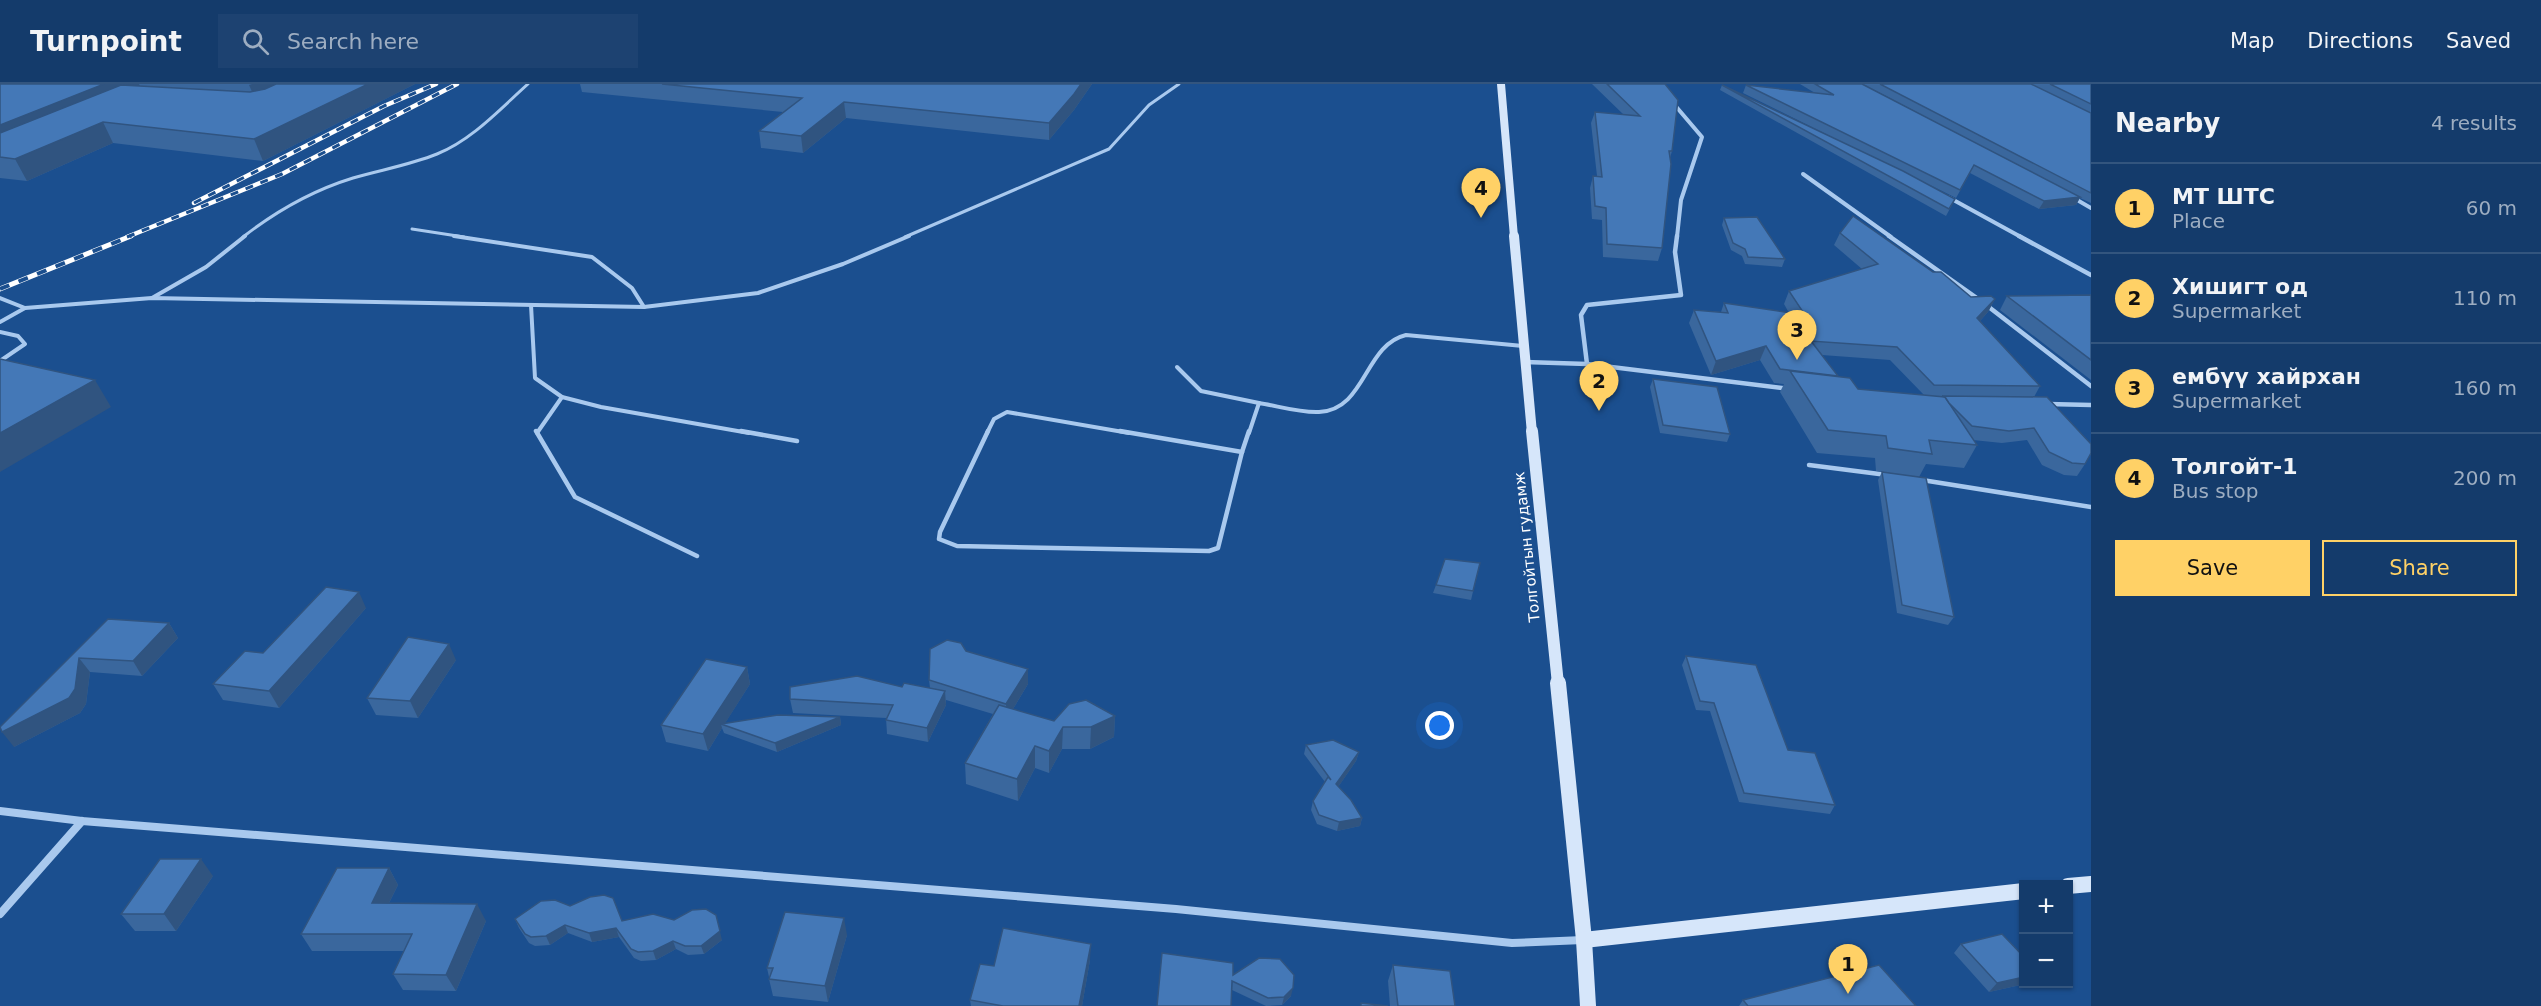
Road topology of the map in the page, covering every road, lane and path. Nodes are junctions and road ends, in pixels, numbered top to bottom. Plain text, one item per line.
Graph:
1 (528, 84) edge
2 (1179, 84) edge
3 (1501, 84) edge
4 (1672, 102) edge
5 (1803, 174) dead end
6 (1941, 194) edge
7 (2071, 196) edge
8 (2091, 208) edge
9 (412, 230) dead end
10 (2091, 275) edge
11 (0, 298) edge
12 (152, 298) junction
13 (531, 305) junction
14 (644, 307) junction
15 (25, 308) junction
16 (0, 322) edge
17 (0, 332) edge
18 (1523, 346) junction
19 (0, 362) edge
20 (1525, 362) junction
21 (1587, 364) junction
22 (1177, 367) dead end
23 (2091, 386) edge
24 (1797, 390) edge
25 (562, 397) junction
26 (1259, 403) junction
27 (2044, 404) edge
28 (2091, 405) edge
29 (797, 441) dead end
30 (1242, 452) junction
31 (1809, 465) dead end
32 (1897, 477) edge
33 (1920, 480) edge
34 (2091, 507) edge
35 (697, 556) dead end
36 (0, 811) edge
37 (81, 821) junction
38 (2091, 884) edge
39 (2073, 886) edge
40 (2019, 892) edge
41 (0, 914) edge
42 (1584, 940) junction
43 (1588, 1006) edge

1 - 12 lane
2 - 14 lane
3 - 18 main road, Толгойтын гудамж
4 - 21 street
5 - 23 street
6 - 10 street
7 - 8 street
9 - 14 lane
11 - 15 lane
12 - 13 lane
12 - 15 lane
13 - 14 lane
13 - 25 lane
15 - 16 lane
17 - 19 lane
18 - 20 main road, Толгойтын гудамж
18 - 26 lane
20 - 21 street
20 - 42 main road, Толгойтын гудамж
21 - 24 street
22 - 26 lane
25 - 29 lane
25 - 35 lane
26 - 30 lane
27 - 28 street
30 - 30 lane
31 - 32 lane
33 - 34 lane
36 - 37 street
37 - 41 street
37 - 42 street
38 - 39 main road
40 - 42 main road
42 - 43 main road, Толгойтын гудамж

